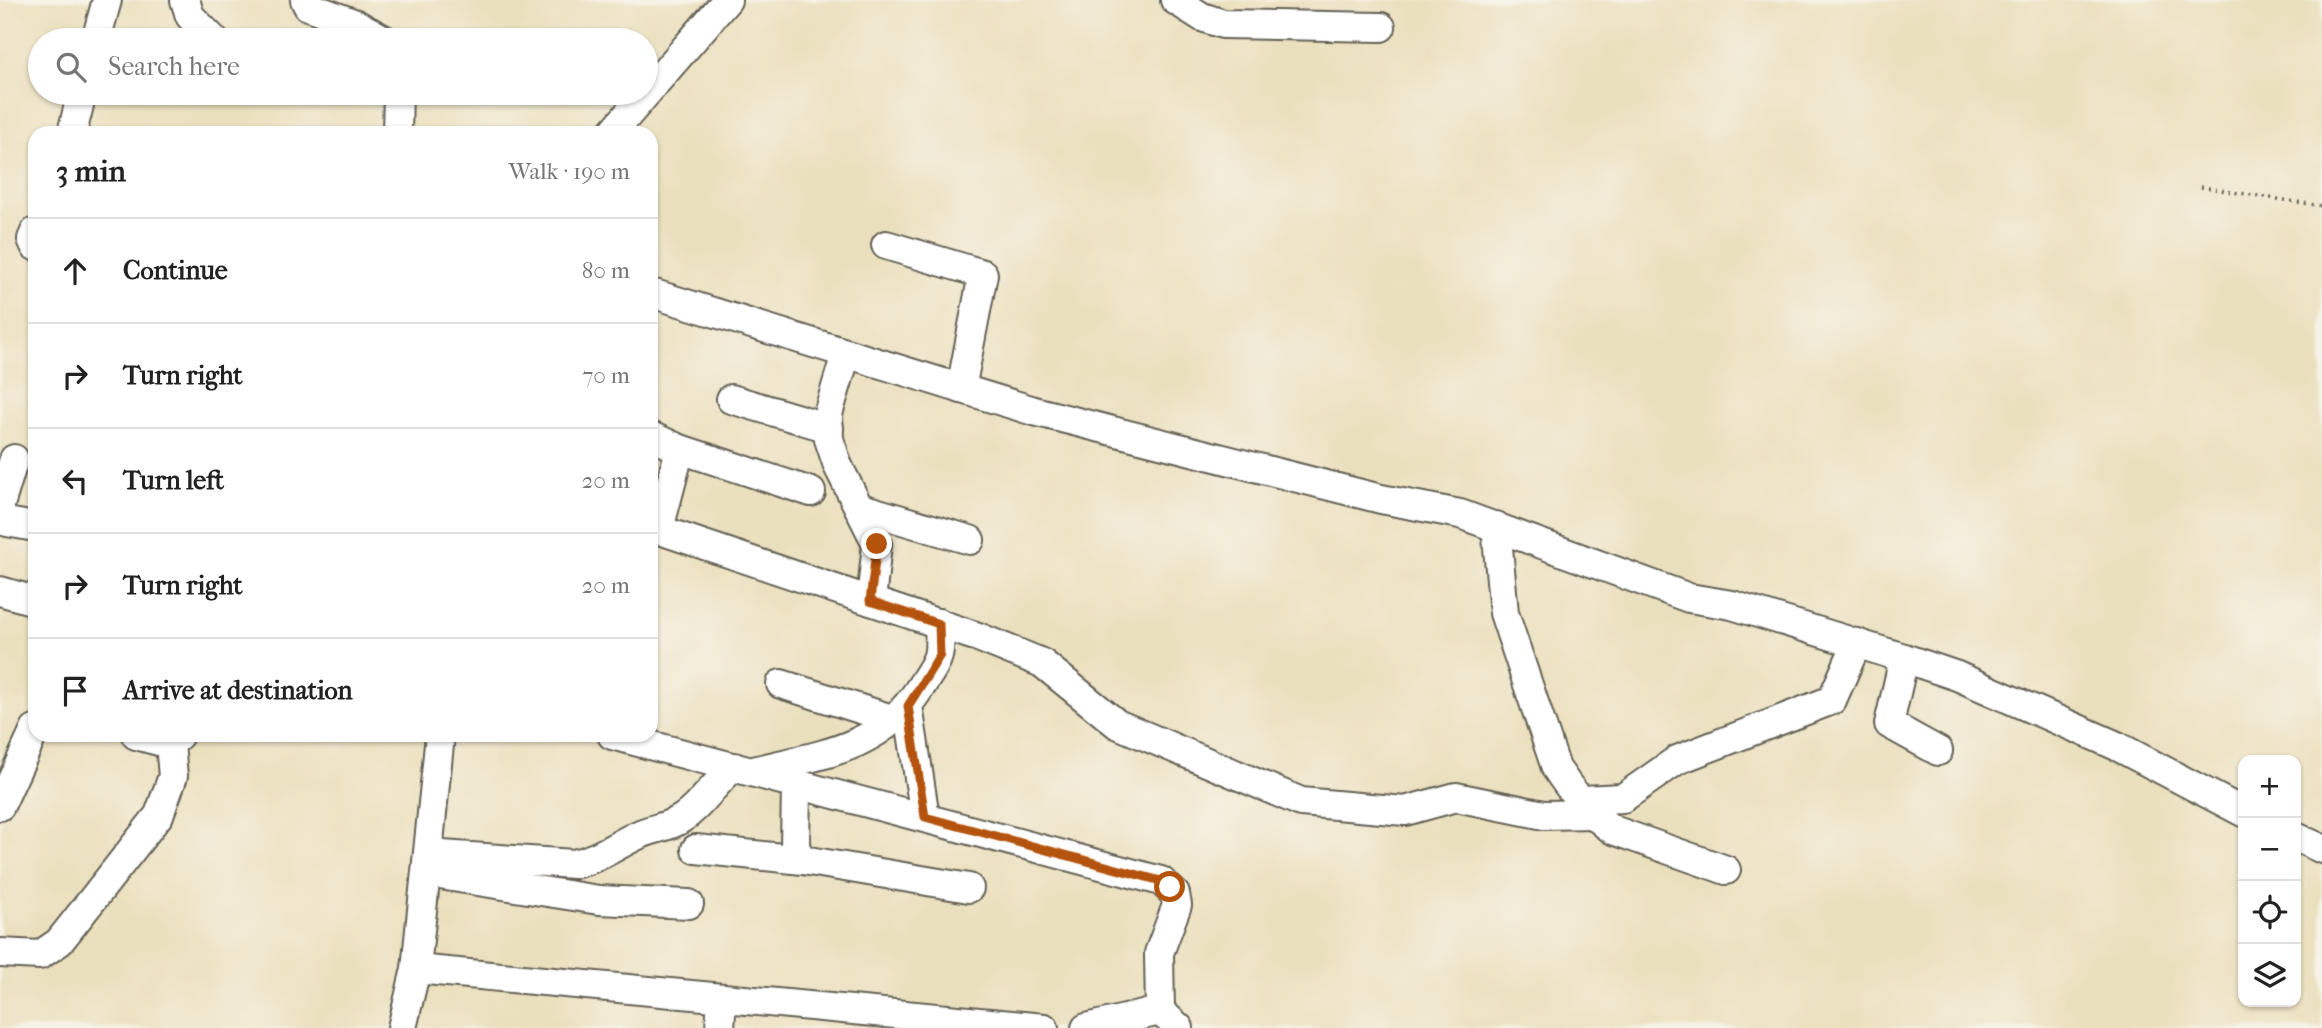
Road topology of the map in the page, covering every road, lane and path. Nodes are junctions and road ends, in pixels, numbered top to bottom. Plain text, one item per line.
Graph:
1 (107, 0) edge
2 (185, 0) edge
3 (305, 0) edge
4 (727, 0) edge
5 (1175, 0) edge
6 (1381, 27) dead end
7 (99, 28) edge
8 (202, 28) edge
9 (365, 28) edge
10 (658, 80) edge
11 (79, 105) edge
12 (398, 105) edge
13 (636, 105) edge
14 (74, 126) edge
15 (397, 126) edge
16 (618, 126) edge
17 (2201, 187) dead end
18 (2322, 206) edge
19 (886, 245) dead end
20 (658, 295) edge
21 (846, 354) junction
22 (961, 389) junction
23 (731, 400) dead end
24 (829, 428) junction
25 (658, 439) edge
26 (680, 449) junction
27 (16, 461) edge
28 (811, 492) dead end
29 (0, 508) edge
30 (861, 508) junction
31 (658, 519) edge
32 (28, 526) edge
33 (1496, 526) junction
34 (658, 529) edge
35 (970, 540) dead end
36 (0, 591) edge
37 (28, 599) edge
38 (870, 601) junction
39 (939, 624) junction
40 (978, 637) junction
41 (1857, 643) junction
42 (940, 655) junction
43 (1904, 659) junction
44 (780, 684) dead end
45 (902, 713) junction
46 (29, 742) edge
47 (175, 742) edge
48 (439, 742) edge
49 (639, 742) edge
50 (1938, 751) dead end
51 (689, 755) junction
52 (742, 769) junction
53 (796, 783) junction
54 (704, 799) junction
55 (0, 805) edge
56 (1588, 807) junction
57 (2238, 809) edge
58 (925, 817) junction
59 (2301, 839) edge
60 (696, 849) dead end
61 (2322, 849) edge
62 (803, 860) junction
63 (427, 864) junction
64 (1726, 870) dead end
65 (969, 888) dead end
66 (689, 904) dead end
67 (0, 953) edge
68 (415, 970) junction
69 (722, 998) junction
70 (822, 1018) edge
71 (1170, 1020) edge
72 (911, 1022) edge
73 (402, 1028) edge
74 (720, 1028) edge
75 (1044, 1028) edge
76 (1086, 1028) edge

1 - 7 street
2 - 8 street
3 - 9 street
4 - 10 street
5 - 6 street
11 - 14 street
12 - 15 street
13 - 16 street
17 - 18 path
19 - 22 street
20 - 21 street
21 - 22 street
21 - 24 street
22 - 33 street
23 - 24 street
24 - 30 street
25 - 26 street
26 - 28 street
26 - 31 street
27 - 29 street
29 - 32 street
30 - 35 street
30 - 38 street
33 - 41 street
33 - 56 street
34 - 38 street
36 - 37 street
38 - 39 street
39 - 40 street
39 - 42 street
40 - 42 street
40 - 56 street
41 - 43 street
41 - 56 street
42 - 45 street
43 - 50 street
43 - 57 street
44 - 45 street
45 - 52 street
45 - 58 street
46 - 55 street
47 - 67 street
48 - 63 street
49 - 51 street
51 - 52 street
51 - 54 street
52 - 53 street
52 - 54 street
53 - 58 street
53 - 62 street
54 - 63 street
56 - 64 street
58 - 71 street
59 - 61 street
60 - 62 street
62 - 65 street
63 - 66 street
63 - 68 street
68 - 69 street
68 - 73 street
69 - 70 street
69 - 74 street
70 - 72 street
71 - 76 street
72 - 75 street

